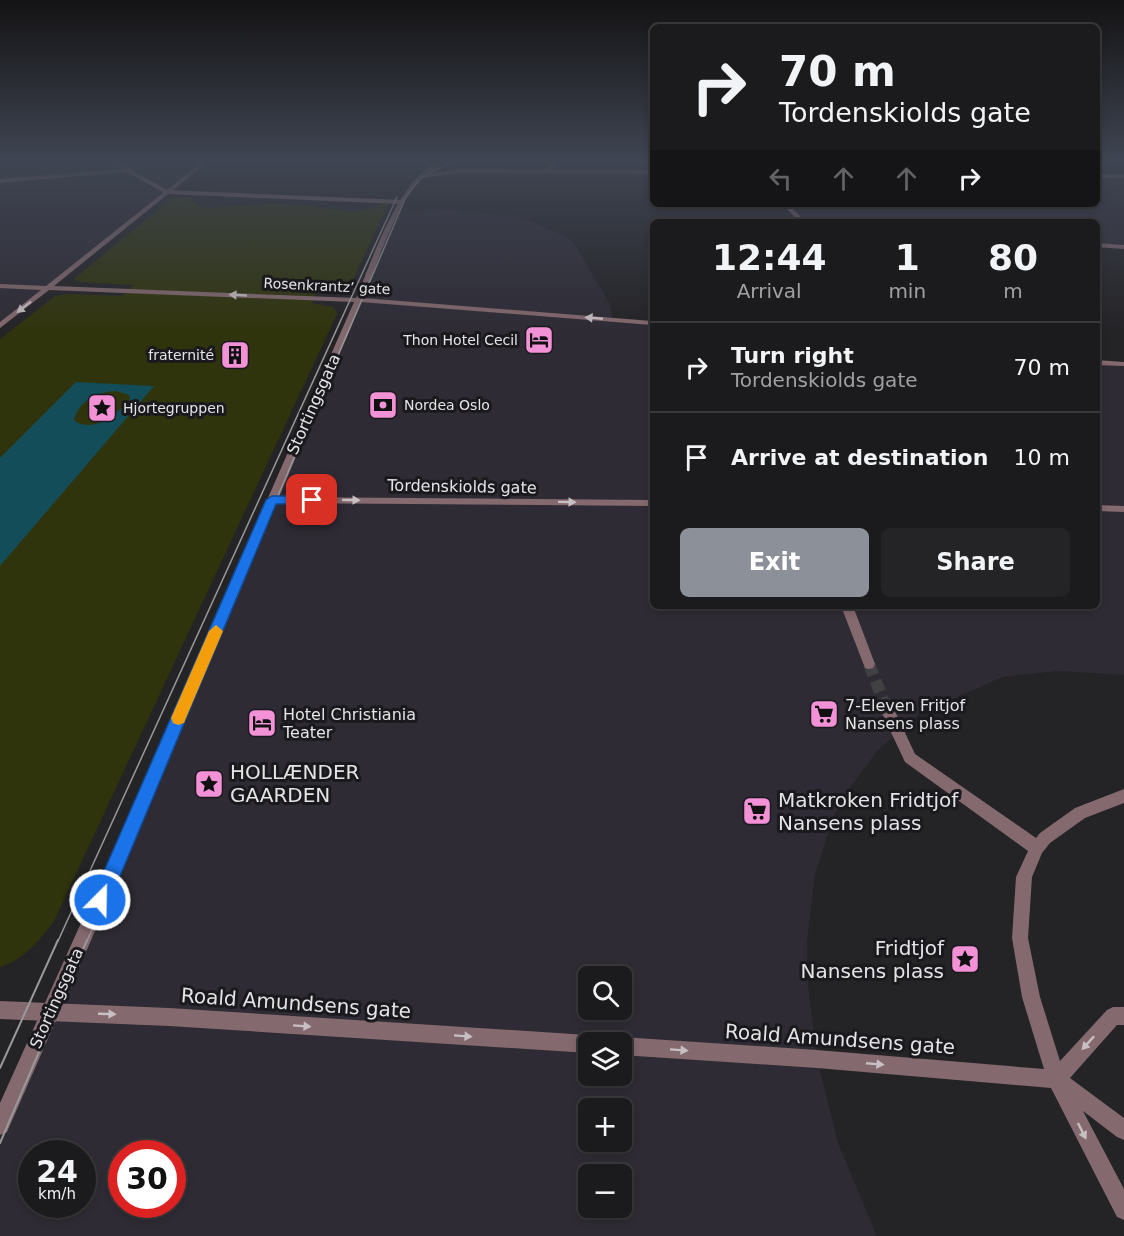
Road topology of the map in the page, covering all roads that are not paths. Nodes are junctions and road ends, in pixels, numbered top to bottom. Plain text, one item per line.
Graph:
1 (133, 219) edge
2 (394, 219) edge
3 (1100, 245) edge
4 (1124, 247) edge
5 (0, 286) edge
6 (48, 288) junction
7 (359, 300) junction
8 (650, 323) edge
9 (0, 326) edge
10 (1100, 362) edge
11 (1124, 364) edge
12 (272, 500) junction
13 (650, 503) edge
14 (1100, 508) edge
15 (1124, 509) edge
16 (848, 609) edge
17 (869, 664) tunnel mouth
18 (888, 711) tunnel mouth
19 (1124, 796) edge
20 (1037, 848) junction
21 (0, 1010) edge
22 (49, 1012) junction
23 (1124, 1016) edge
24 (578, 1043) edge
25 (632, 1047) edge
26 (1056, 1079) junction
27 (0, 1125) edge
28 (1124, 1130) edge
29 (1124, 1210) edge

1 - 6 street
2 - 7 street, Stortingsgata
3 - 4 street
5 - 6 street, Rosenkrantz’ gate
7 -> 6 street, Rosenkrantz’ gate
6 -> 9 street
8 -> 7 street, Rosenkrantz’ gate
7 - 12 street, Stortingsgata
10 - 11 street
12 -> 13 street, Tordenskiolds gate
12 - 22 street, Stortingsgata
14 - 15 street
16 - 17 street
18 - 20 street
19 - 20 street
20 - 26 street
21 - 22 street, Roald Amundsens gate
22 -> 24 street, Roald Amundsens gate
22 - 27 street, Stortingsgata
23 -> 26 street
25 -> 26 street, Roald Amundsens gate
26 - 28 street
26 -> 29 street

